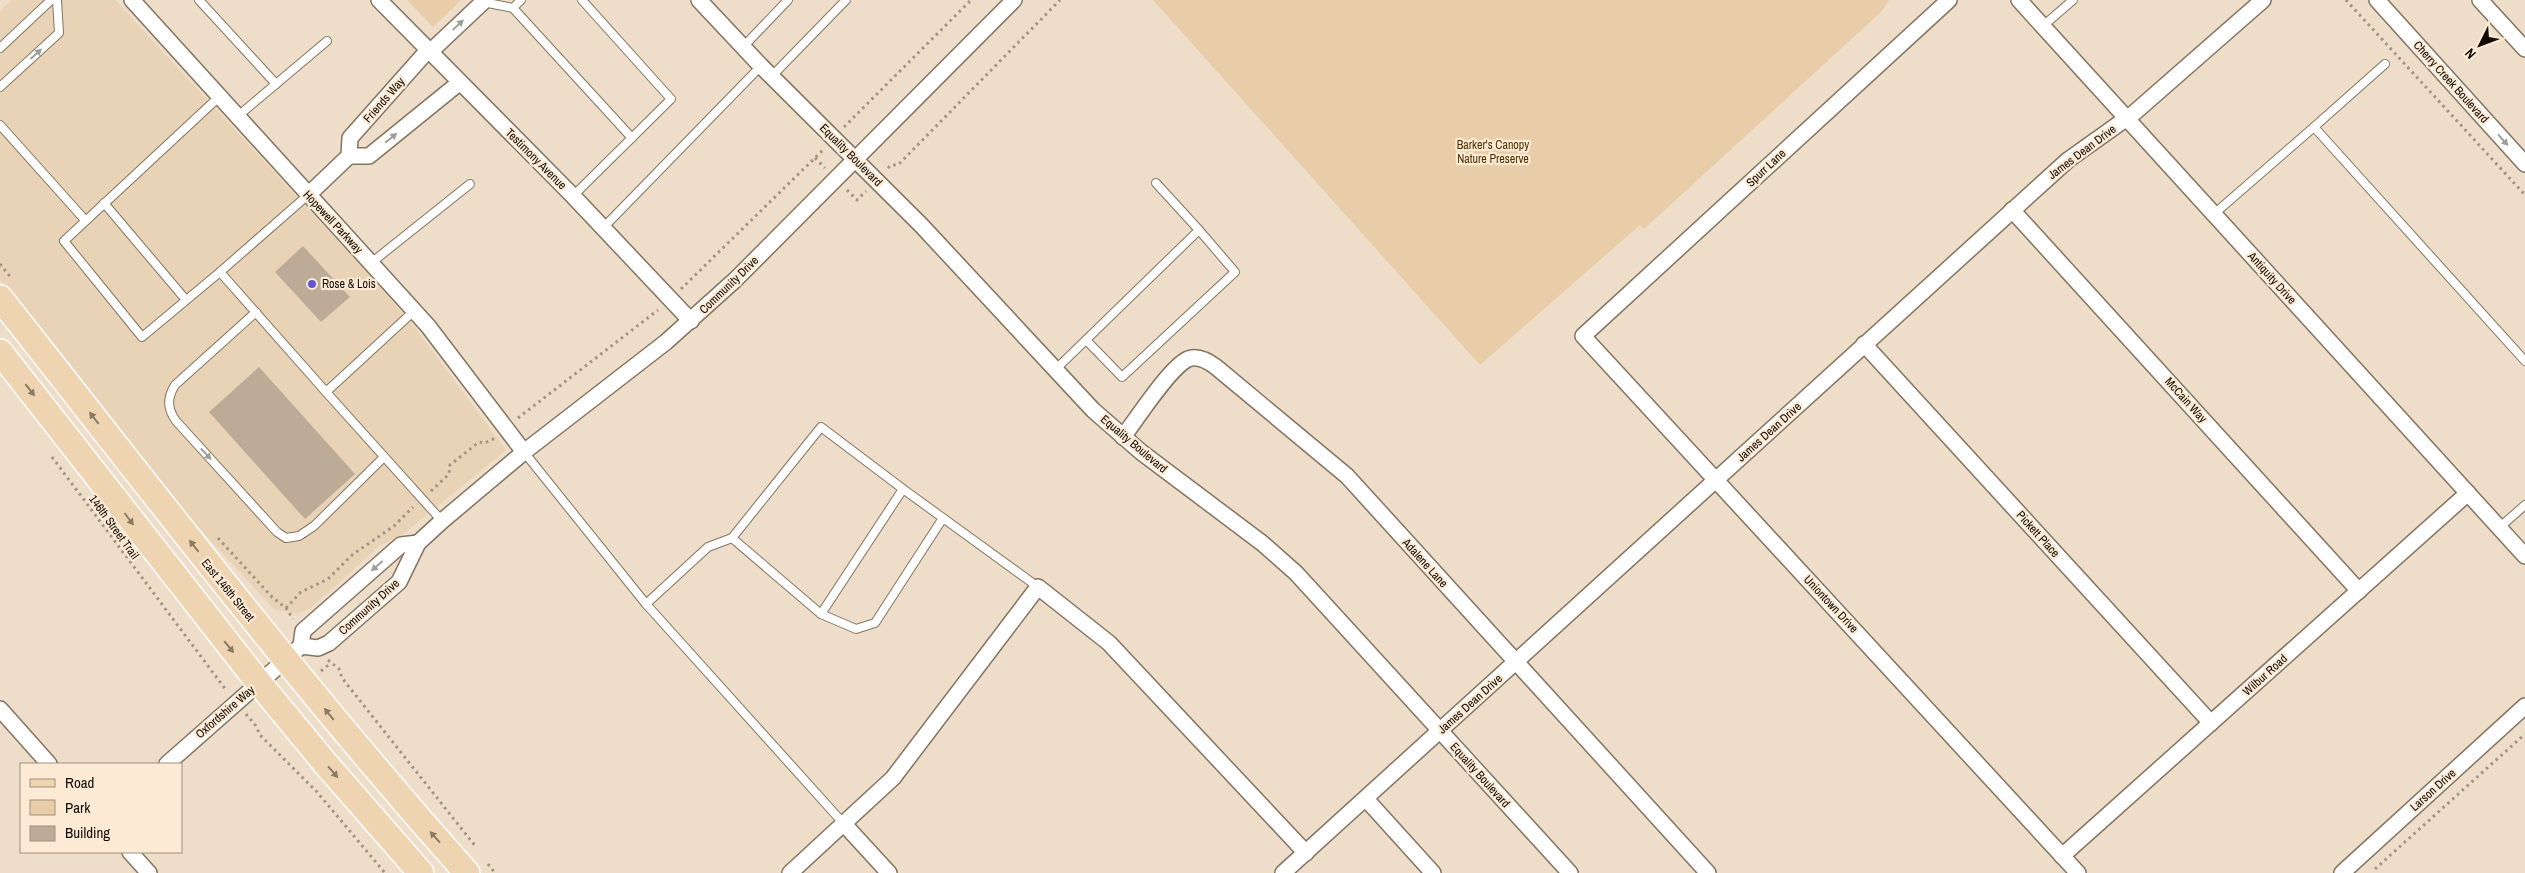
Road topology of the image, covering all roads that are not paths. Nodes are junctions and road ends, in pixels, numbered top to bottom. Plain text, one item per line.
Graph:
1 (51, 0) edge
2 (57, 0) edge
3 (132, 0) edge
4 (200, 0) edge
5 (379, 0) edge
6 (521, 0) edge
7 (582, 0) edge
8 (788, 0) edge
9 (846, 0) edge
10 (1014, 0) edge
11 (1949, 0) edge
12 (2018, 0) edge
13 (2073, 0) edge
14 (2263, 0) edge
15 (2377, 0) edge
16 (2480, 0) edge
17 (482, 1) edge
18 (703, 2) edge
19 (513, 8) junction
20 (2043, 26) junction
21 (327, 41) dead end
22 (743, 47) junction
23 (0, 48) edge
24 (2525, 49) edge
25 (430, 50) junction
26 (2385, 64) dead end
27 (767, 71) junction
28 (459, 83) junction
29 (276, 84) junction
30 (0, 87) edge
31 (220, 96) junction
32 (238, 116) junction
33 (2127, 118) junction
34 (0, 125) edge
35 (2314, 127) junction
36 (632, 138) junction
37 (349, 156) junction
38 (855, 160) junction
39 (2525, 164) edge
40 (1156, 183) dead end
41 (470, 184) dead end
42 (308, 195) junction
43 (573, 196) junction
44 (104, 202) junction
45 (2012, 210) junction
46 (2214, 214) junction
47 (85, 220) junction
48 (603, 228) junction
49 (1199, 230) junction
50 (371, 263) junction
51 (220, 272) junction
52 (0, 298) edge
53 (186, 300) junction
54 (414, 311) junction
55 (256, 312) junction
56 (691, 322) junction
57 (1583, 336) joint
58 (1086, 340) junction
59 (1864, 344) junction
60 (0, 352) edge
61 (2525, 361) edge
62 (1056, 369) junction
63 (326, 392) junction
64 (1123, 437) junction
65 (524, 452) junction
66 (384, 457) junction
67 (1716, 480) junction
68 (904, 488) junction
69 (2468, 493) junction
70 (2525, 505) edge
71 (943, 518) junction
72 (442, 521) junction
73 (2500, 528) junction
74 (732, 538) junction
75 (418, 543) junction
76 (2525, 556) edge
77 (1038, 587) junction
78 (2359, 591) junction
79 (646, 604) junction
80 (821, 614) junction
81 (293, 654) junction
82 (1516, 662) junction
83 (258, 683) junction
84 (2525, 706) edge
85 (0, 709) edge
86 (2211, 723) junction
87 (1440, 731) junction
88 (48, 763) edge
89 (168, 763) edge
90 (1366, 798) junction
91 (844, 824) junction
92 (131, 853) edge
93 (1306, 853) junction
94 (2062, 856) junction
95 (476, 865) edge
96 (149, 873) edge
97 (421, 873) edge
98 (790, 873) edge
99 (889, 873) edge
100 (1283, 873) edge
101 (1433, 873) edge
102 (1570, 873) edge
103 (1708, 873) edge
104 (2078, 873) edge
105 (2342, 873) edge

1 - 23 lane
30 -> 2 lane
3 - 31 street, Hopewell Parkway
4 - 29 lane
5 - 25 street, Testimony Avenue
6 - 19 lane
7 - 36 lane
8 - 22 lane
9 - 27 lane
10 - 38 street, Community Drive
11 - 57 street, Spurr Lane
12 - 20 street, Antiquity Drive
13 - 20 lane
14 - 33 street, James Dean Drive
15 -> 39 street, Cherry Creek Boulevard
16 - 24 street
17 - 19 lane
25 -> 17 street, Friends Way
18 - 22 street, Equality Boulevard
19 - 36 lane
20 - 33 street, Antiquity Drive
21 - 29 lane
22 - 27 street, Equality Boulevard
25 - 28 street, Testimony Avenue
25 - 37 street, Friends Way
26 - 35 lane
27 - 38 street, Equality Boulevard
27 - 48 lane
37 -> 28 street
28 - 43 street, Testimony Avenue
29 - 32 lane
31 - 32 street, Hopewell Parkway
31 - 44 lane
32 - 42 street, Hopewell Parkway
33 - 45 street, James Dean Drive
33 - 46 street, Antiquity Drive
34 - 47 lane
35 - 46 lane
35 - 61 lane
36 - 43 lane
37 - 42 street
38 - 56 street, Community Drive
38 - 62 street, Equality Boulevard
40 - 49 lane
41 - 50 lane
42 - 50 street, Hopewell Parkway
42 - 51 lane
43 - 48 street, Testimony Avenue
44 - 47 lane
44 - 53 lane
45 - 59 street, James Dean Drive
45 - 78 street, McCain Way
46 - 69 street, Antiquity Drive
47 - 53 lane
48 - 56 street, Testimony Avenue
49 - 58 lane
49 - 58 lane
50 - 54 street, Hopewell Parkway
51 - 53 lane
51 - 55 lane
81 -> 52 main road, East 146th Street
54 - 63 lane
54 - 65 street, Hopewell Parkway
55 - 63 lane
55 -> 66 lane
56 - 65 street, Community Drive
57 - 67 street, Uniontown Drive
58 - 62 lane
59 - 67 street, James Dean Drive
59 - 86 street, Pickett Place
60 -> 83 main road
62 - 64 street, Equality Boulevard
63 - 66 lane
64 - 82 street, Adalene Lane
64 - 87 street, Equality Boulevard
65 - 72 street, Community Drive
65 - 79 lane
66 - 72 lane
67 - 82 street, James Dean Drive
67 - 94 street, Uniontown Drive
68 - 71 lane
68 - 74 lane
68 - 80 lane
69 - 73 street, Antiquity Drive
69 - 78 street, Wilbur Road
70 - 73 lane
71 - 77 lane
71 - 80 lane
72 - 75 street, Community Drive
73 - 76 street, Antiquity Drive
74 - 79 lane
74 - 80 lane
75 -> 81 street, Community Drive
75 - 81 street, Community Drive
77 - 91 street
77 - 93 street
78 - 86 street, Wilbur Road
79 - 91 lane
81 - 83 street, Oxfordshire Way
95 -> 81 main road, East 146th Street
82 - 87 street, James Dean Drive
82 - 103 street, Adalene Lane
83 - 89 street, Oxfordshire Way
83 -> 97 main road
84 - 105 street, Larson Drive
85 - 88 street
86 - 94 street, Wilbur Road
87 - 90 street, James Dean Drive
87 - 102 street, Equality Boulevard
90 - 93 street, James Dean Drive
90 - 101 street
91 - 98 street
91 - 99 street
92 - 96 street
93 - 100 street, James Dean Drive
94 - 104 street, Uniontown Drive

